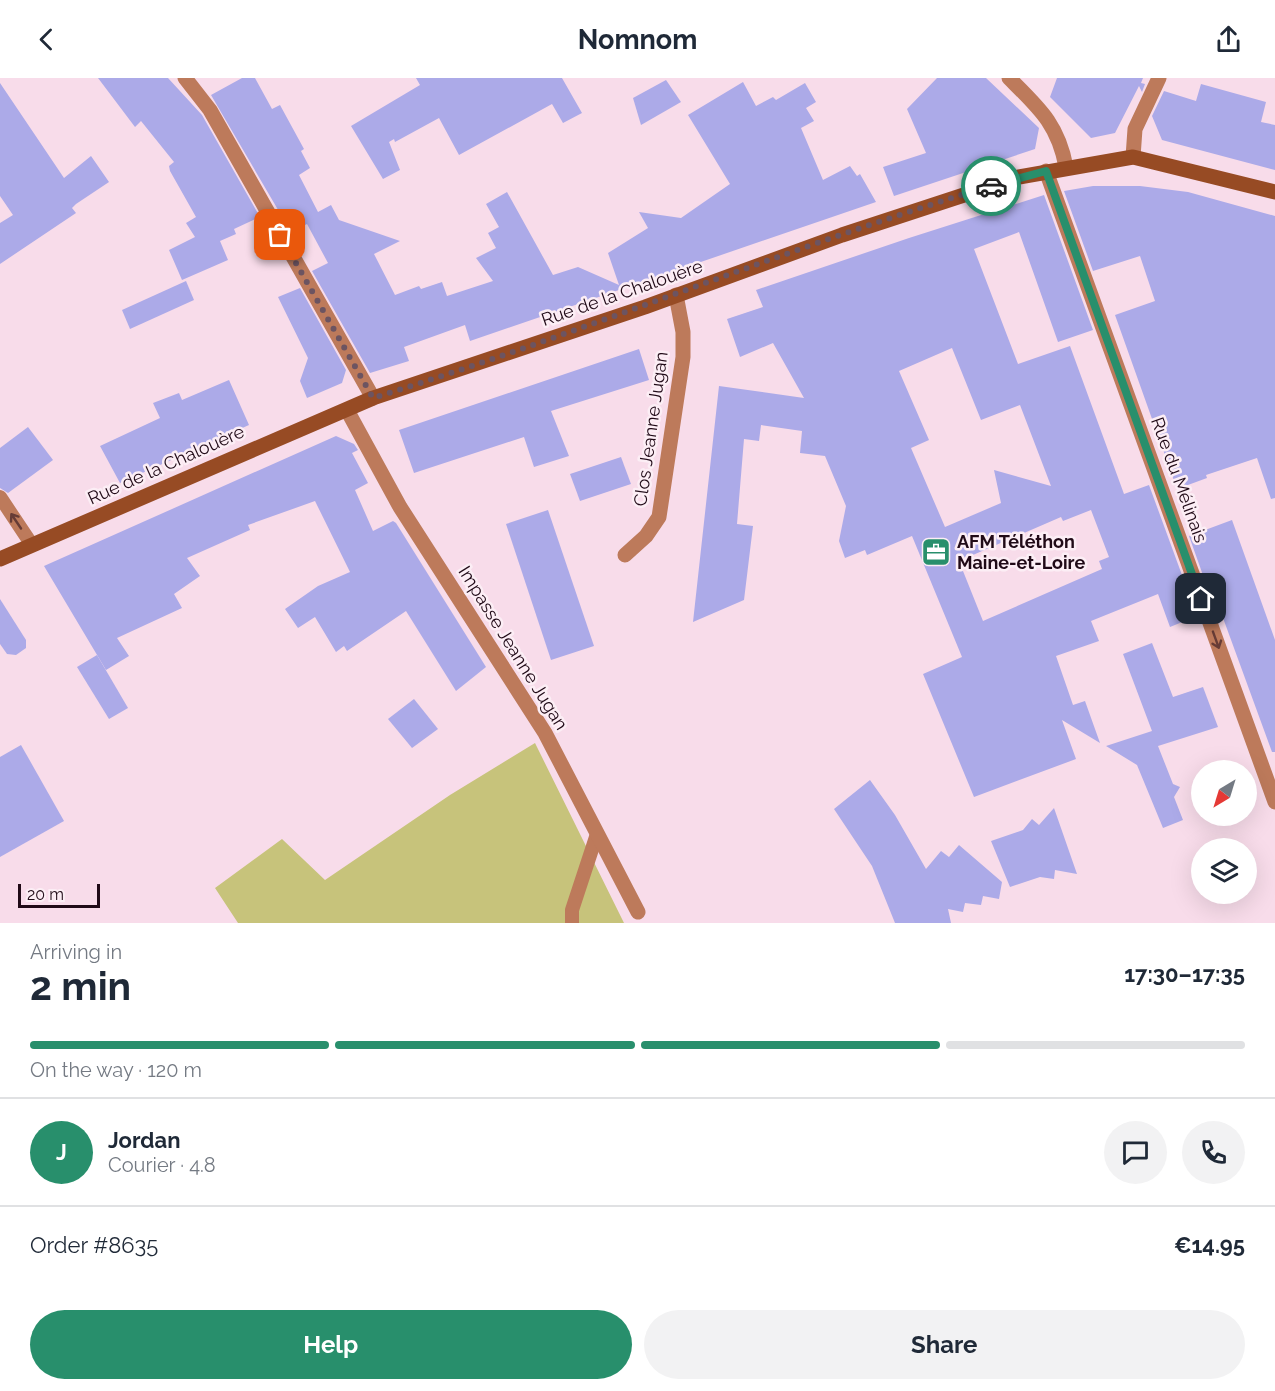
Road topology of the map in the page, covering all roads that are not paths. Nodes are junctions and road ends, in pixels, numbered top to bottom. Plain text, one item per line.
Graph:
1 (184, 78) edge
2 (1009, 78) edge
3 (1159, 78) edge
4 (1133, 157) junction
5 (1066, 167) junction
6 (1046, 171) junction
7 (1275, 192) edge
8 (676, 295) junction
9 (373, 398) junction
10 (347, 410) junction
11 (0, 497) edge
12 (32, 545) junction
13 (625, 555) dead end
14 (0, 559) edge
15 (1275, 802) edge
16 (597, 834) junction
17 (641, 918) edge
18 (572, 923) edge

1 - 9 street
2 - 5 street
3 - 4 street
4 - 5 street, Rue de la Chalouère
4 - 7 street, Rue de la Chalouère
5 - 6 street, Rue de la Chalouère
6 - 8 street, Rue de la Chalouère
6 -> 15 street, Rue du Mélinais
8 - 9 street, Rue de la Chalouère
8 - 13 street, Clos Jeanne Jugan
9 - 10 street, Rue de la Chalouère
10 - 12 street, Rue de la Chalouère
10 - 16 street, Impasse Jeanne Jugan
12 -> 11 lane
12 - 14 street, Rue de la Chalouère
16 - 17 street, Impasse Jeanne Jugan
16 - 18 lane

